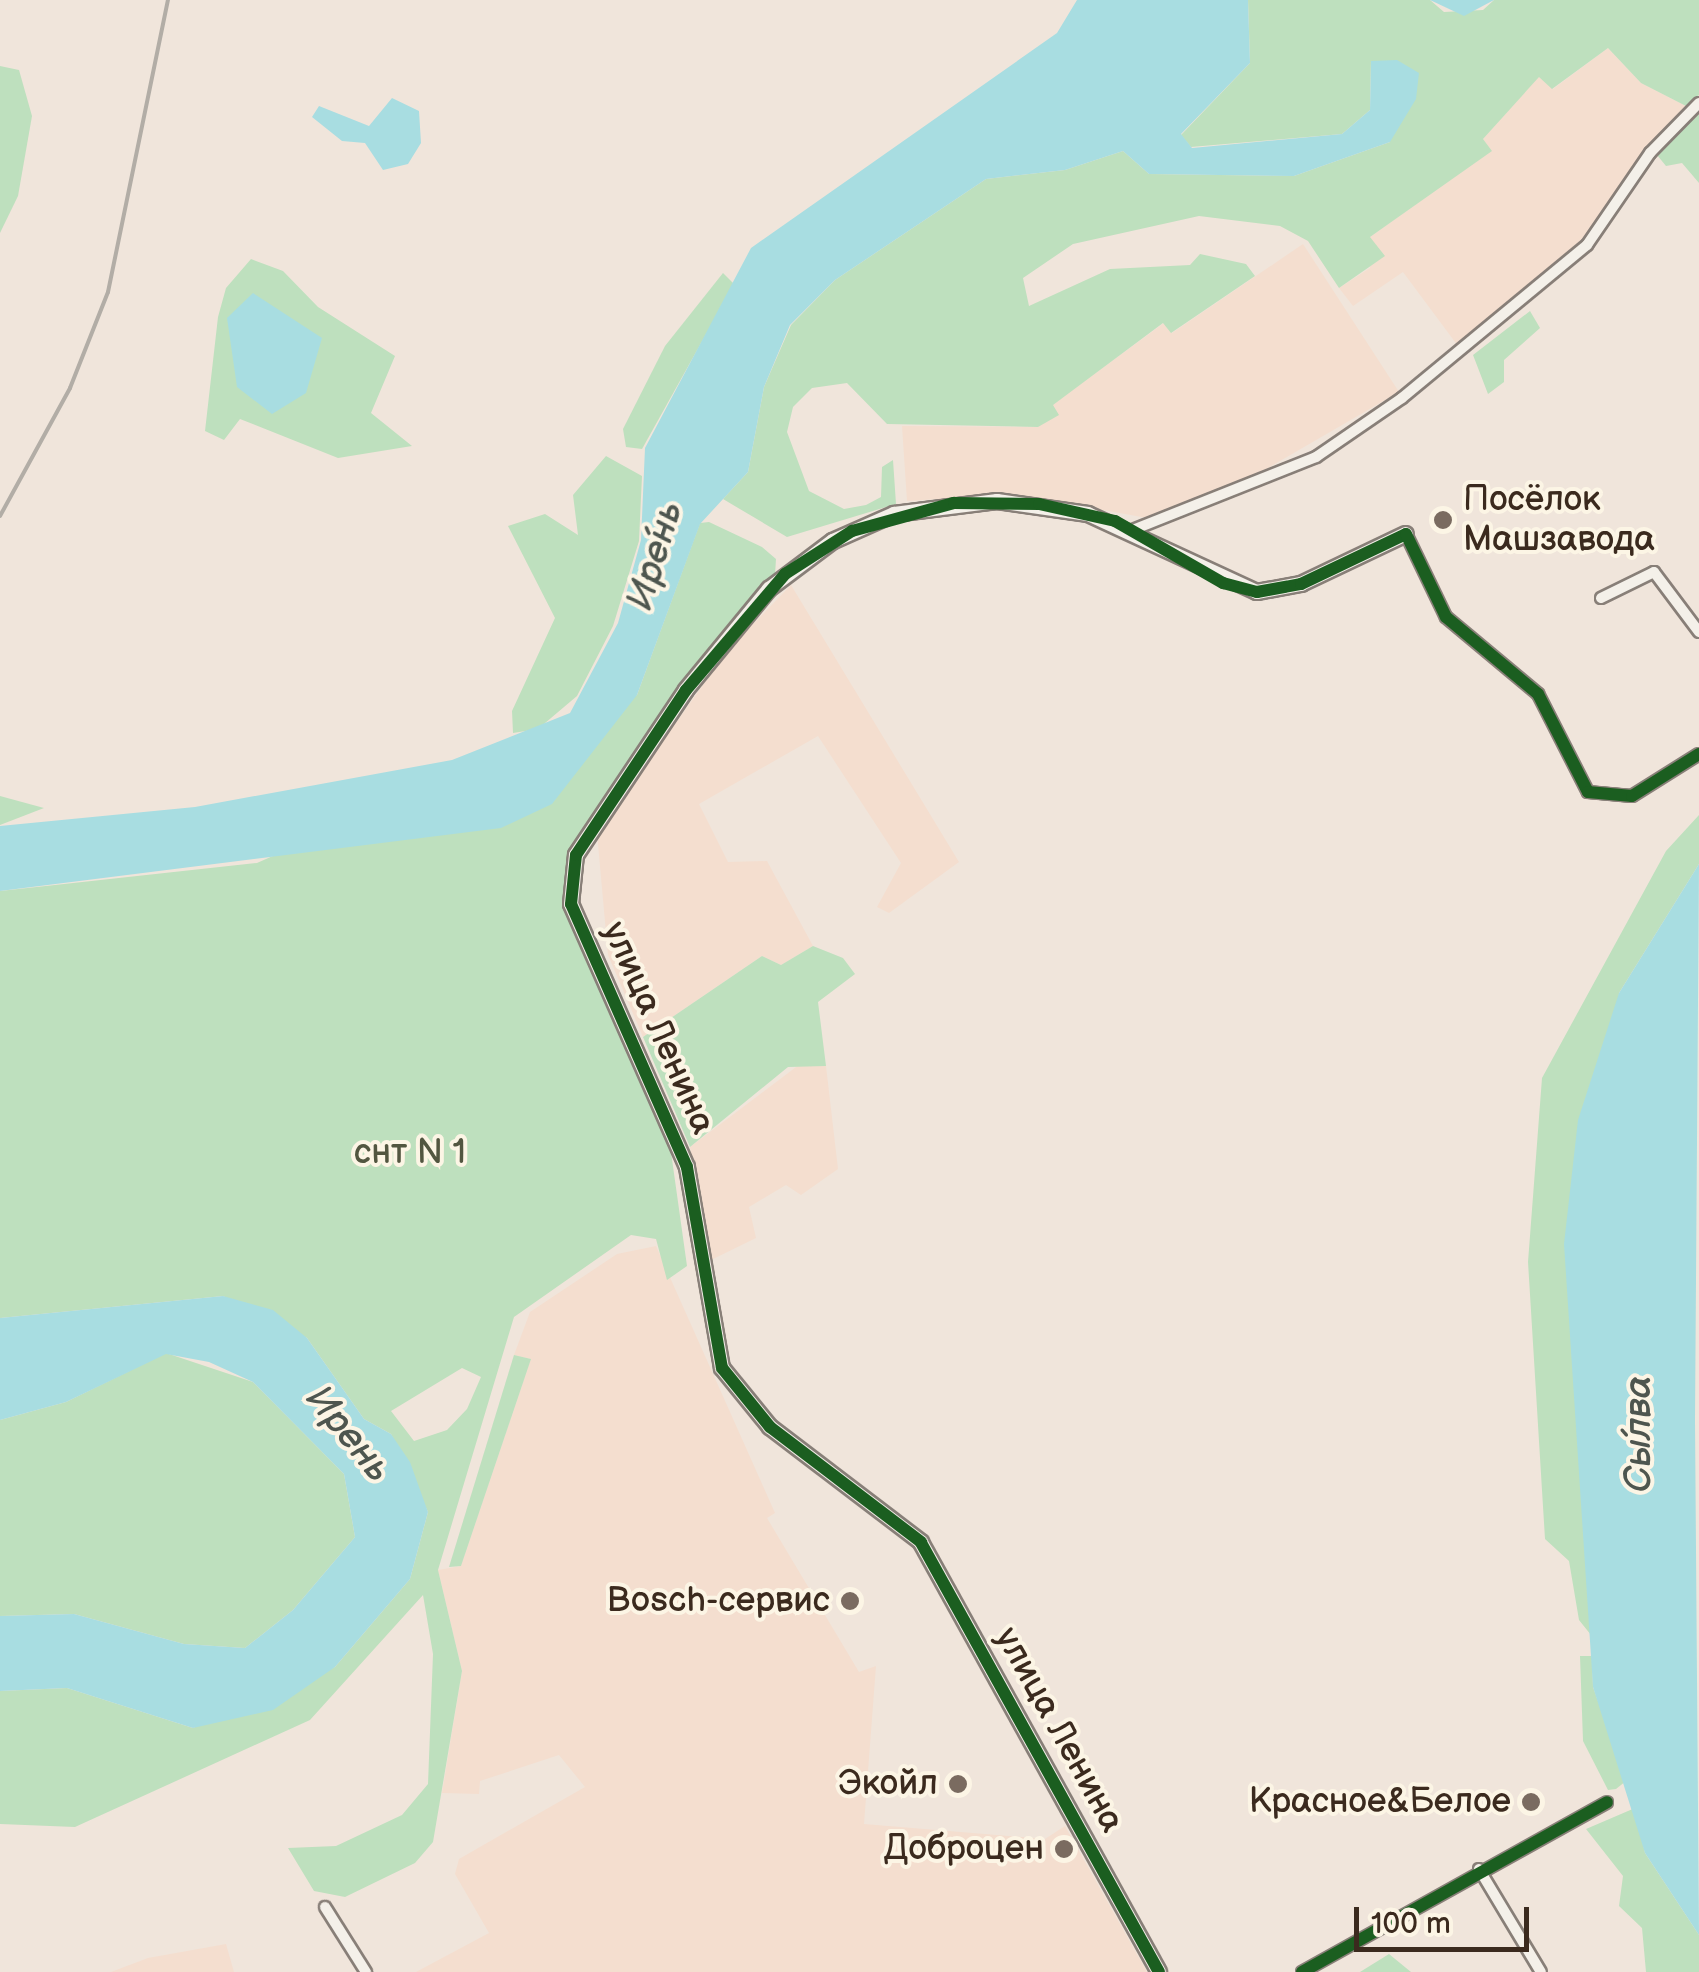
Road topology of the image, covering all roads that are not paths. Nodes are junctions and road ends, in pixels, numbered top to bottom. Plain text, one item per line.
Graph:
1 (1699, 104) edge
2 (1135, 530) junction
3 (1406, 534) joint
4 (1602, 598) dead end
5 (1699, 632) edge
6 (1699, 754) edge
7 (1607, 1802) dead end
8 (1479, 1869) junction
9 (325, 1907) dead end
10 (366, 1972) edge
11 (1159, 1972) edge
12 (1302, 1972) edge
13 (1542, 1972) edge

1 - 2 street
2 - 3 street, улица Ленина
2 - 11 street, улица Ленина
3 - 6 street
4 - 5 street
7 - 8 street
8 - 12 street
8 - 13 street
9 - 10 street

